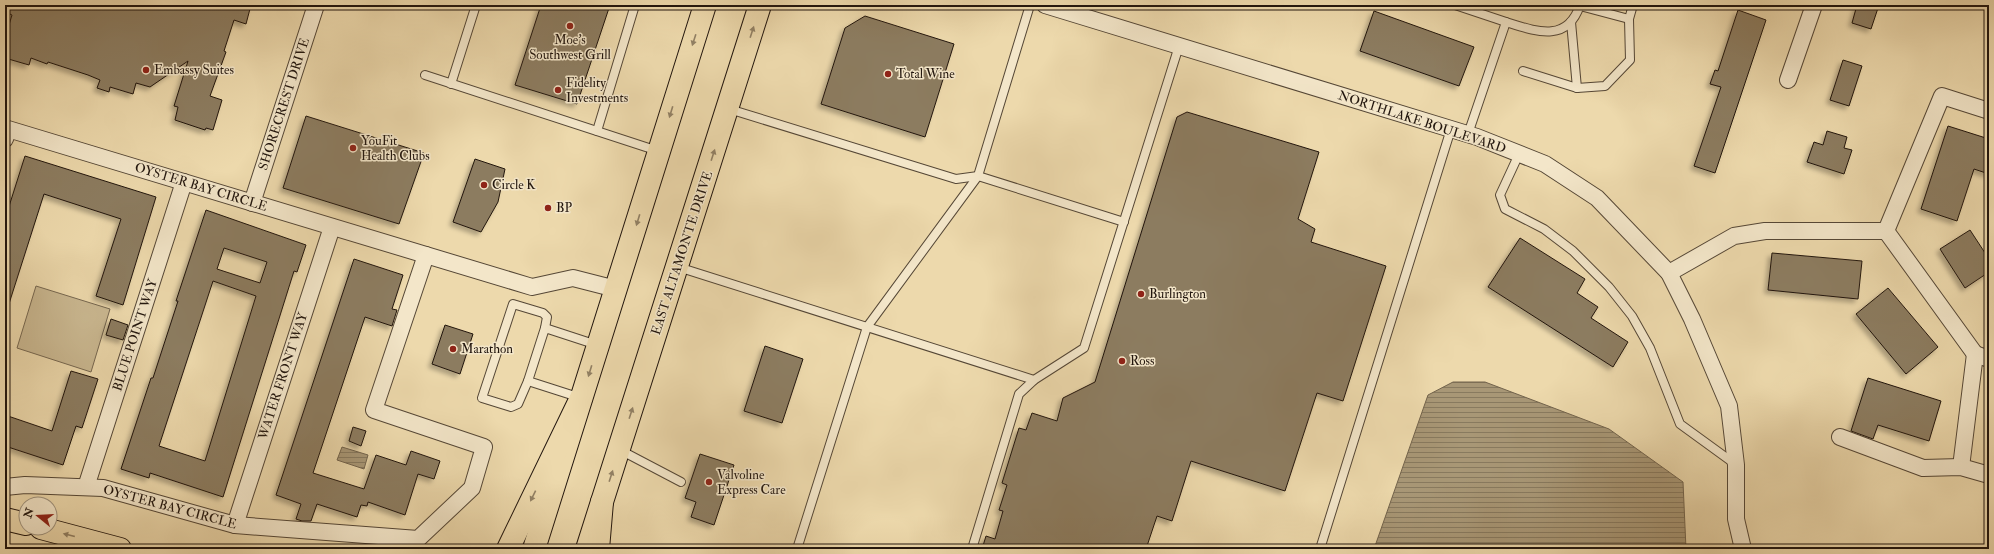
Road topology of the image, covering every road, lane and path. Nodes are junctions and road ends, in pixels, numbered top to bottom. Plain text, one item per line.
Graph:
1 (316, 5) edge
2 (476, 5) edge
3 (635, 5) edge
4 (705, 5) edge
5 (760, 5) edge
6 (1030, 5) edge
7 (1045, 5) edge
8 (1455, 5) edge
9 (1580, 5) edge
10 (1633, 5) edge
11 (1814, 5) edge
12 (1629, 19) junction
13 (1506, 22) junction
14 (1571, 22) junction
15 (1179, 46) junction
16 (1523, 71) dead end
17 (425, 75) dead end
18 (1788, 80) dead end
19 (451, 84) junction
20 (1577, 88) junction
21 (728, 109) junction
22 (1989, 111) edge
23 (1451, 129) junction
24 (597, 131) junction
25 (1468, 134) junction
26 (5, 139) edge
27 (659, 151) junction
28 (1518, 154) junction
29 (978, 176) junction
30 (184, 182) junction
31 (252, 203) junction
32 (1124, 222) junction
33 (332, 227) junction
34 (1886, 231) junction
35 (426, 255) junction
36 (677, 267) junction
37 (1669, 273) junction
38 (616, 289) junction
39 (867, 327) junction
40 (545, 328) junction
41 (598, 345) junction
42 (1982, 357) edge
43 (1034, 380) junction
44 (528, 381) junction
45 (581, 398) junction
46 (1840, 437) dead end
47 (619, 450) junction
48 (1736, 465) junction
49 (1961, 467) junction
50 (1989, 475) edge
51 (681, 482) dead end
52 (5, 487) edge
53 (86, 487) junction
54 (602, 502) junction
55 (5, 519) edge
56 (18, 522) edge
57 (235, 525) junction
58 (58, 533) edge
59 (120, 549) edge
60 (508, 549) edge
61 (534, 549) edge
62 (587, 549) edge
63 (598, 549) edge
64 (797, 549) edge
65 (972, 549) edge
66 (1320, 549) edge
67 (1743, 549) edge

1 - 31 street, SHORECREST DRIVE
2 - 19 lane
3 - 24 lane
4 -> 27 main road
21 -> 5 main road, EAST ALTAMONTE DRIVE
6 - 29 lane
7 - 15 street, NORTHLAKE BOULEVARD
8 - 13 lane
9 - 12 lane
9 - 14 lane
10 - 12 lane
11 - 18 street
12 - 20 lane
13 - 14 lane
13 - 25 lane
14 - 20 lane
15 - 23 street, NORTHLAKE BOULEVARD
15 - 32 lane
16 - 20 lane
17 - 19 lane
19 - 24 lane
21 - 29 lane
36 -> 21 main road, EAST ALTAMONTE DRIVE
22 - 34 street
23 - 25 street, NORTHLAKE BOULEVARD
23 - 66 lane
24 - 27 lane
25 - 28 street, NORTHLAKE BOULEVARD
26 - 30 street, OYSTER BAY CIRCLE
27 -> 38 main road
28 - 37 street, NORTHLAKE BOULEVARD
28 - 48 lane
29 - 32 lane
29 - 39 lane
30 - 31 street, OYSTER BAY CIRCLE
30 - 53 street, BLUE POINT WAY
31 - 33 street, OYSTER BAY CIRCLE
32 - 43 lane
33 - 35 street, OYSTER BAY CIRCLE
33 - 57 street, WATER FRONT WAY
34 - 37 street
34 - 42 street
35 - 38 street, OYSTER BAY CIRCLE
35 - 57 street, OYSTER BAY CIRCLE
36 - 39 lane
47 -> 36 main road, EAST ALTAMONTE DRIVE
37 - 48 street, NORTHLAKE BOULEVARD
38 - 41 main road
39 - 43 lane
39 - 64 lane
40 - 41 lane
40 - 44 lane
40 - 44 lane
41 -> 45 main road
42 - 49 street
43 - 65 lane
44 - 45 lane
45 -> 60 main road
45 - 61 main road
46 - 49 street
47 - 51 lane
54 -> 47 main road, EAST ALTAMONTE DRIVE
48 - 67 street, NORTHLAKE BOULEVARD
49 - 50 street
52 - 53 street, OYSTER BAY CIRCLE
53 - 57 street, OYSTER BAY CIRCLE
54 - 62 main road
54 - 63 main road
55 - 56 main road
59 -> 58 main road

